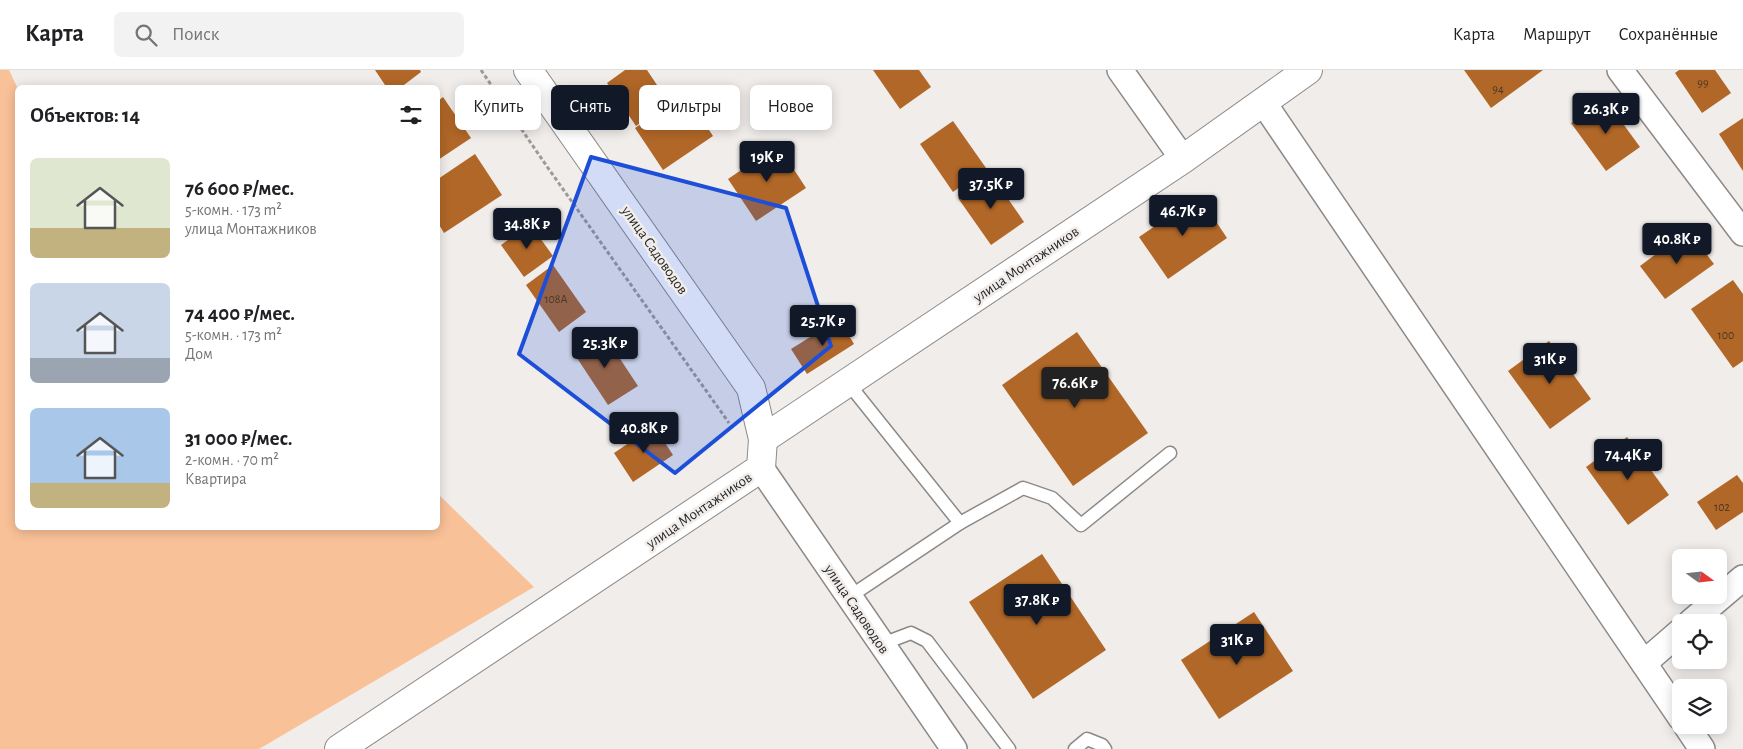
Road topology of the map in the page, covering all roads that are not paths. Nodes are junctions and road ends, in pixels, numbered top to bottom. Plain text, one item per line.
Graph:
1 (528, 70) edge
2 (1120, 70) edge
3 (1308, 70) edge
4 (1620, 70) edge
5 (1263, 102) junction
6 (1183, 159) junction
7 (1743, 232) edge
8 (848, 382) junction
9 (763, 439) junction
10 (1170, 453) dead end
11 (761, 468) junction
12 (960, 524) junction
13 (1743, 578) edge
14 (850, 597) junction
15 (1700, 614) edge
16 (1672, 639) edge
17 (882, 644) junction
18 (1644, 663) junction
19 (1672, 705) edge
20 (1692, 734) edge
21 (339, 749) edge
22 (954, 749) edge
23 (1009, 749) edge
24 (1075, 749) edge
25 (1105, 749) edge
26 (1702, 749) edge

1 - 9 main road, улица Садоводов
2 - 6 street
3 - 5 main road, улица Монтажников
4 - 7 street
5 - 6 main road, улица Монтажников
5 - 18 street
6 - 8 main road, улица Монтажников
8 - 9 main road, улица Монтажников
8 - 12 lane
9 - 11 main road, улица Монтажников
10 - 12 lane
11 - 14 street, улица Садоводов
11 - 21 main road, улица Монтажников
12 - 14 lane
13 - 15 street
14 - 17 street, улица Садоводов
16 - 18 street
17 - 22 street, улица Садоводов
17 - 23 lane
18 - 19 street
20 - 26 street
24 - 25 lane

